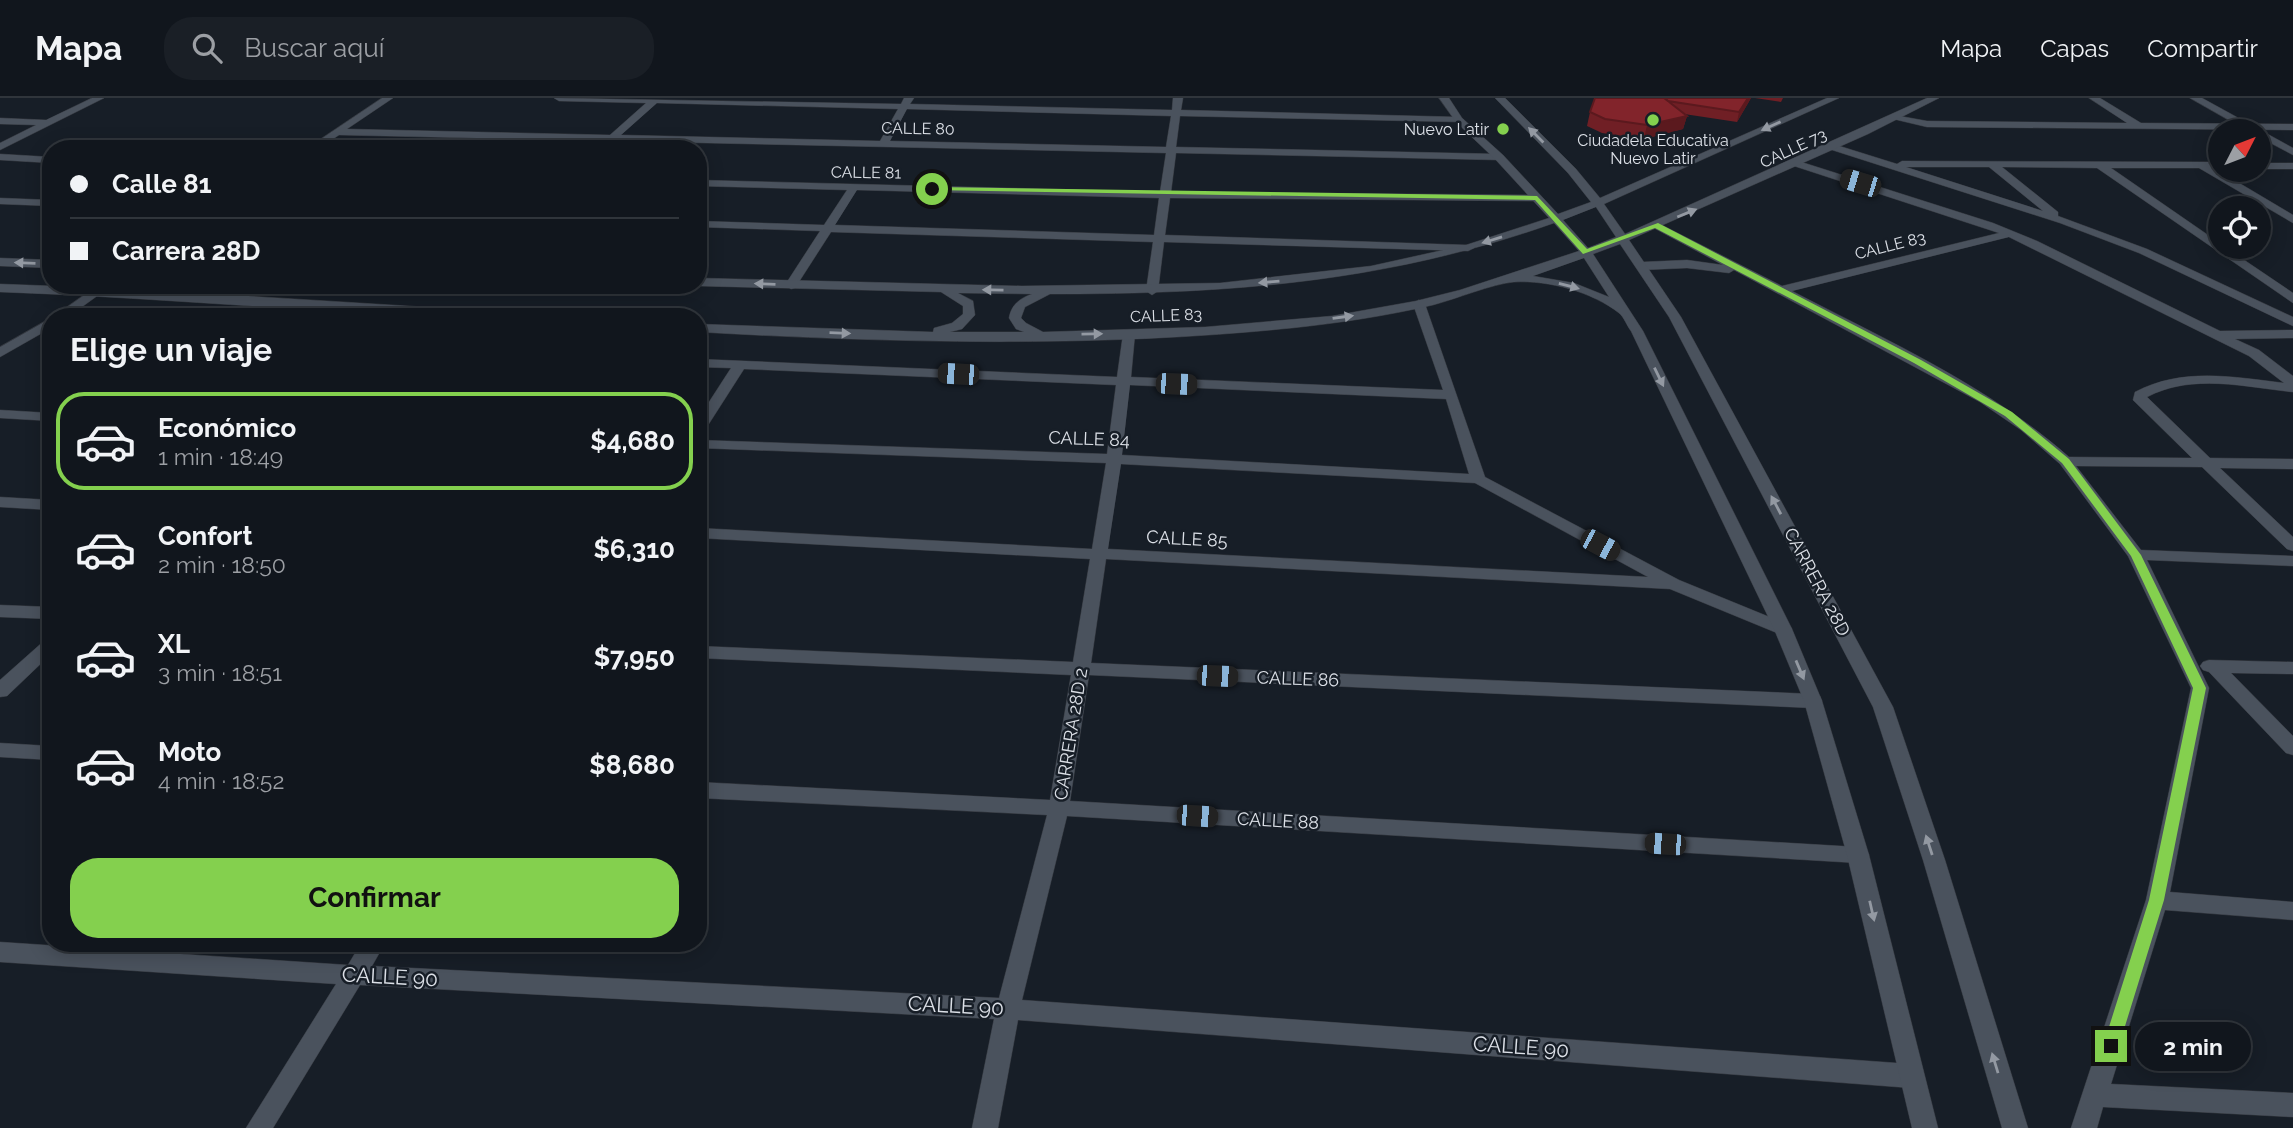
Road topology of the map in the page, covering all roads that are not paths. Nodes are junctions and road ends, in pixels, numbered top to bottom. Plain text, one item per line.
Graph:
1 (99, 98) edge
2 (388, 98) edge
3 (559, 98) edge
4 (1178, 98) edge
5 (1444, 98) edge
6 (1500, 98) edge
7 (1834, 98) edge
8 (2094, 98) edge
9 (2195, 98) edge
10 (656, 99) edge
11 (1931, 99) edge
12 (906, 102) edge
13 (1176, 113) junction
14 (1894, 118) junction
15 (2233, 119) edge
16 (1459, 120) junction
17 (0, 121) edge
18 (49, 123) junction
19 (2139, 126) junction
20 (2293, 127) edge
21 (2208, 129) edge
22 (2272, 129) edge
23 (337, 132) junction
24 (614, 136) junction
25 (325, 140) edge
26 (610, 140) edge
27 (2272, 141) edge
28 (884, 143) junction
29 (0, 147) edge
30 (1833, 147) junction
31 (1171, 150) junction
32 (2293, 152) edge
33 (0, 157) edge
34 (1499, 157) junction
35 (42, 159) edge
36 (1795, 163) junction
37 (1884, 163) junction
38 (1991, 164) junction
39 (2100, 165) junction
40 (2202, 165) junction
41 (2208, 165) edge
42 (2272, 166) edge
43 (2293, 166) edge
44 (707, 183) edge
45 (1860, 183) junction
46 (854, 187) junction
47 (1970, 191) junction
48 (1165, 195) junction
49 (1537, 198) junction
50 (0, 201) edge
51 (42, 203) edge
52 (1599, 204) junction
53 (2032, 211) junction
54 (1557, 219) junction
55 (2293, 220) edge
56 (2064, 221) junction
57 (707, 223) edge
58 (1656, 225) junction
59 (1989, 225) junction
60 (828, 227) junction
61 (2009, 234) junction
62 (1623, 238) junction
63 (1159, 239) junction
64 (1468, 248) junction
65 (1586, 253) junction
66 (0, 262) edge
67 (42, 264) edge
68 (1642, 266) junction
69 (1746, 272) junction
70 (1503, 279) junction
71 (707, 282) edge
72 (791, 285) junction
73 (0, 288) edge
74 (42, 289) edge
75 (939, 289) junction
76 (1072, 290) junction
77 (1152, 290) junction
78 (1780, 290) junction
79 (94, 294) edge
80 (139, 294) edge
81 (2293, 299) edge
82 (1419, 304) junction
83 (72, 308) edge
84 (333, 308) edge
85 (1626, 317) junction
86 (2290, 319) edge
87 (42, 327) edge
88 (707, 328) edge
89 (1129, 334) junction
90 (2293, 334) edge
91 (912, 335) junction
92 (1052, 335) junction
93 (2217, 335) junction
94 (0, 342) edge
95 (16, 343) junction
96 (0, 353) edge
97 (707, 363) edge
98 (741, 364) junction
99 (1121, 382) junction
100 (2293, 385) edge
101 (1452, 395) junction
102 (0, 414) edge
103 (42, 416) edge
104 (707, 416) edge
105 (707, 444) edge
106 (1114, 459) junction
107 (2065, 461) junction
108 (2204, 463) junction
109 (2293, 464) edge
110 (1478, 479) junction
111 (0, 502) edge
112 (42, 504) edge
113 (707, 533) edge
114 (2293, 546) edge
115 (1099, 554) junction
116 (2136, 555) junction
117 (2293, 561) edge
118 (1673, 584) junction
119 (0, 611) edge
120 (42, 613) edge
121 (1783, 629) junction
122 (42, 652) edge
123 (707, 652) edge
124 (2191, 666) junction
125 (2215, 667) junction
126 (2293, 668) edge
127 (1082, 671) junction
128 (0, 691) edge
129 (1813, 701) junction
130 (2293, 748) edge
131 (0, 750) edge
132 (42, 752) edge
133 (707, 790) edge
134 (1059, 808) junction
135 (1858, 855) junction
136 (2157, 900) junction
137 (2293, 911) edge
138 (0, 952) edge
139 (368, 952) edge
140 (354, 975) junction
141 (1007, 1009) junction
142 (1911, 1076) junction
143 (2096, 1095) junction
144 (2293, 1105) edge
145 (259, 1128) edge
146 (985, 1128) edge
147 (1924, 1128) edge
148 (2015, 1128) edge
149 (2084, 1128) edge

1 - 18 street
2 - 23 street
3 - 10 street
4 - 13 street
5 - 16 street
52 -> 6 street, CARRERA 28D
7 -> 52 street, CALLE 73
8 - 19 street
9 - 15 street
10 - 12 street
10 - 24 street
11 - 14 street, CALLE 73
12 - 13 street
12 - 28 street
13 - 16 street
13 - 31 street
14 - 19 street
14 - 30 street, CALLE 73
16 - 34 street
17 - 18 street
18 - 29 street
19 - 21 street
20 - 22 street
23 - 24 street, CALLE 80
23 - 25 street
24 - 26 street
24 - 28 street, CALLE 80
27 - 32 street
28 - 31 street, CALLE 80
30 - 36 street, CALLE 73
30 - 37 street
31 - 34 street, CALLE 80
31 - 48 street
33 - 35 street
34 - 49 street
36 - 45 street
58 -> 36 street, CALLE 73
37 - 38 street
37 - 47 street
38 - 39 street
38 - 56 street
39 - 40 street
39 - 81 street
40 - 41 street
40 - 55 street
42 - 43 street
44 - 46 street, CALLE 81
45 - 47 street
45 - 59 street
46 - 48 street, CALLE 81
46 - 60 street
47 - 53 street
48 - 49 street, CALLE 81
48 - 63 street
49 - 54 street
50 - 51 street
52 - 54 street, CALLE 83
52 - 62 street, CARRERA 28D
53 - 56 street
53 - 59 street
54 -> 64 street, CALLE 83
54 - 65 street
56 - 86 street
57 - 60 street
58 - 62 street, CALLE 73
58 - 69 street
59 - 61 street
60 - 63 street
60 - 72 street
61 - 78 street, CALLE 83
61 - 93 street
62 - 65 street, CALLE 83
62 - 68 street, CARRERA 28D
63 - 64 street
63 - 77 street
64 -> 77 street, CALLE 83
65 - 70 street, CALLE 83
65 - 85 street
67 -> 66 street
68 - 69 street
148 -> 68 street, CARRERA 28D
69 - 78 street
70 - 82 street, CALLE 83
70 -> 85 street
72 -> 71 street, CALLE 83
72 - 75 street, CALLE 83
73 - 74 street
76 -> 75 street, CALLE 83
75 - 91 street
76 - 77 street, CALLE 83
76 - 92 street
78 - 107 street
79 - 83 street
80 - 84 street
89 -> 82 street, CALLE 83
82 - 101 street
85 -> 121 street
87 - 95 street
88 -> 91 street, CALLE 83
92 -> 89 street, CALLE 83
89 - 99 street, CARRERA 28D 2
90 - 93 street
91 - 92 street, CALLE 83
93 - 100 street
94 - 95 street
95 - 96 street
97 - 98 street
98 - 99 street
98 - 104 street
99 - 101 street
99 - 106 street, CARRERA 28D 2
100 - 108 street
101 - 110 street
102 - 103 street
105 - 106 street, CALLE 84
106 - 110 street, CALLE 84
106 - 115 street, CARRERA 28D 2
107 - 108 street
107 - 116 street
108 - 109 street
108 - 114 street
110 - 118 street
111 - 112 street
113 - 115 street, CALLE 85
115 - 118 street, CALLE 85
115 - 127 street, CARRERA 28D 2
116 - 117 street
116 - 124 street
118 - 121 street
119 - 120 street
121 -> 129 street
122 - 128 street
123 - 127 street, CALLE 86
124 - 125 street
124 - 136 street
125 - 126 street
125 - 130 street
127 - 129 street, CALLE 86
127 - 134 street, CARRERA 28D 2
129 - 135 street
131 - 132 street
133 - 134 street, CALLE 88
134 - 135 street, CALLE 88
134 - 141 street, CARRERA 28D 2
135 -> 142 street
136 - 137 street
136 - 143 street
138 - 140 street, CALLE 90
139 - 140 street
140 - 141 street, CALLE 90
140 - 145 street
141 - 142 street, CALLE 90
141 - 146 street, CARRERA 28D 2
142 - 147 street
143 - 144 street
143 - 149 street

